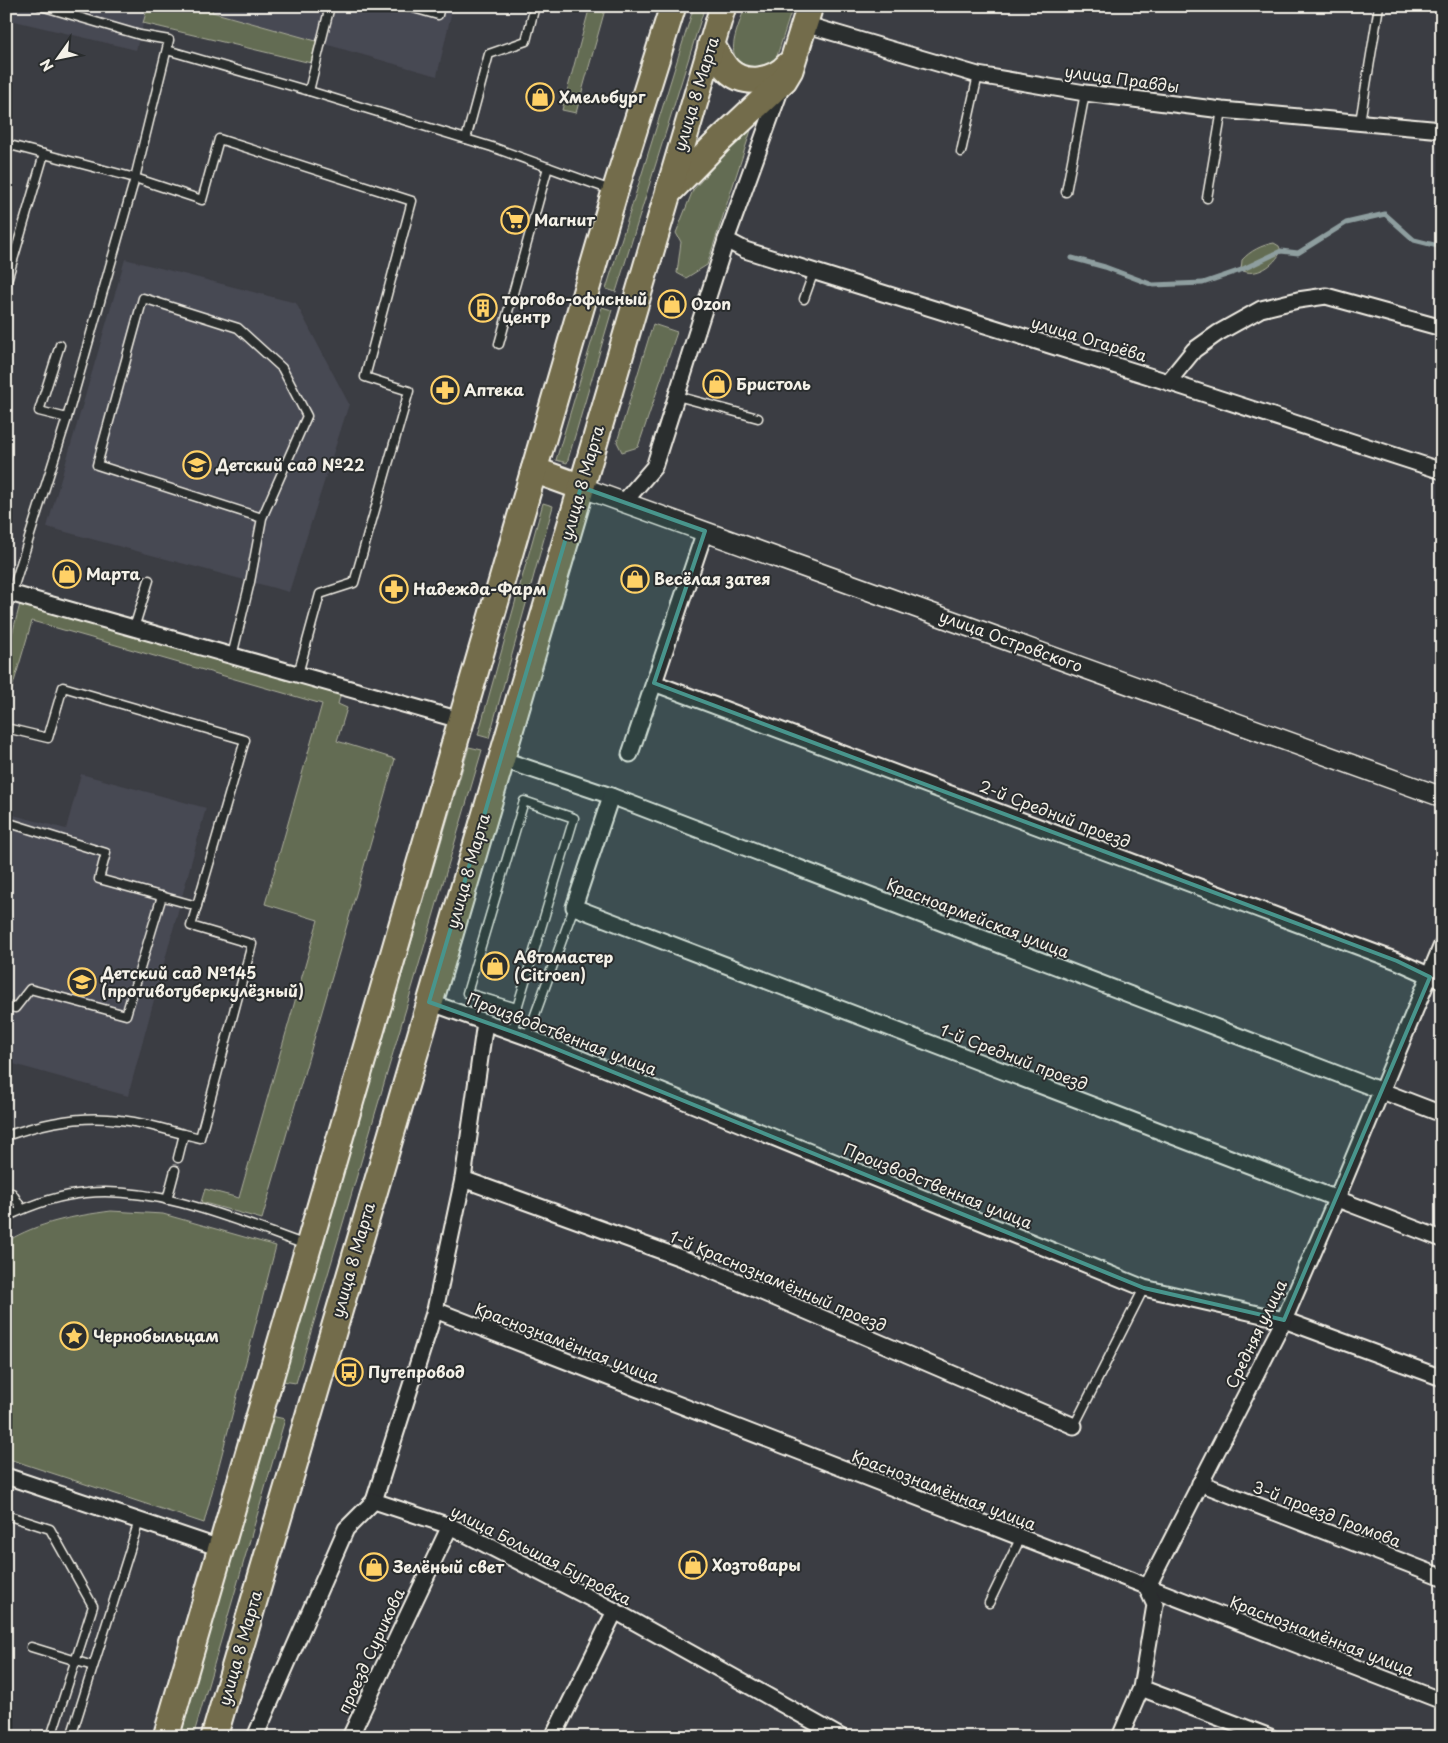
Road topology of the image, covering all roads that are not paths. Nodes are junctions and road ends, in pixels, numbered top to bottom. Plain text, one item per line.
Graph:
1 (41, 6) edge
2 (330, 6) edge
3 (406, 6) edge
4 (440, 6) edge
5 (535, 6) edge
6 (723, 6) edge
7 (1379, 6) edge
8 (669, 12) edge
9 (807, 15) edge
10 (712, 44) junction
11 (167, 50) junction
12 (789, 70) junction
13 (978, 75) junction
14 (309, 91) junction
15 (1085, 93) junction
16 (1222, 110) junction
17 (1360, 122) junction
18 (1442, 130) edge
19 (466, 139) junction
20 (6, 144) edge
21 (961, 152) dead end
22 (44, 154) junction
23 (548, 167) junction
24 (135, 178) junction
25 (615, 191) junction
26 (1066, 192) dead end
27 (667, 194) junction
28 (1207, 198) dead end
29 (726, 240) junction
30 (814, 271) junction
31 (6, 284) edge
32 (804, 299) dead end
33 (1442, 328) edge
34 (499, 344) dead end
35 (60, 345) dead end
36 (1168, 382) junction
37 (677, 396) junction
38 (67, 418) junction
39 (758, 418) dead end
40 (534, 470) junction
41 (1442, 471) edge
42 (581, 487) junction
43 (624, 502) junction
44 (262, 518) junction
45 (706, 530) junction
46 (149, 580) dead end
47 (8, 592) edge
48 (6, 611) edge
49 (134, 628) junction
50 (232, 656) junction
51 (298, 674) junction
52 (654, 683) junction
53 (460, 720) junction
54 (6, 728) edge
55 (630, 754) dead end
56 (501, 759) junction
57 (611, 796) junction
58 (1442, 797) edge
59 (6, 822) edge
60 (162, 896) junction
61 (197, 906) junction
62 (574, 907) junction
63 (1442, 945) edge
64 (1436, 979) edge
65 (429, 1002) junction
66 (6, 1006) edge
67 (516, 1008) junction
68 (485, 1022) junction
69 (520, 1035) junction
70 (1380, 1091) junction
71 (1442, 1114) edge
72 (184, 1134) junction
73 (6, 1136) edge
74 (178, 1158) dead end
75 (175, 1170) dead end
76 (463, 1179) junction
77 (12, 1193) dead end
78 (167, 1200) junction
79 (1336, 1200) junction
80 (22, 1209) junction
81 (6, 1217) edge
82 (1442, 1239) edge
83 (308, 1245) junction
84 (1144, 1288) junction
85 (434, 1310) junction
86 (1284, 1320) junction
87 (1442, 1378) edge
88 (1074, 1426) joint
89 (6, 1476) edge
90 (1200, 1483) junction
91 (374, 1501) junction
92 (6, 1515) edge
93 (139, 1521) junction
94 (450, 1526) junction
95 (1020, 1538) junction
96 (220, 1548) junction
97 (1442, 1577) edge
98 (1147, 1588) junction
99 (989, 1604) dead end
100 (615, 1611) junction
101 (32, 1647) dead end
102 (75, 1661) junction
103 (93, 1666) junction
104 (1141, 1688) junction
105 (1442, 1702) edge
106 (260, 1735) edge
107 (51, 1737) edge
108 (71, 1737) edge
109 (166, 1737) edge
110 (214, 1737) edge
111 (350, 1737) edge
112 (553, 1737) edge
113 (841, 1737) edge
114 (1120, 1737) edge
115 (1270, 1737) edge

1 - 11 lane
2 - 14 lane
3 - 4 lane
5 - 19 lane
6 - 10 main road, улица 8 Марта
7 - 17 lane
8 - 25 main road
9 - 12 main road
9 - 13 street, улица Правды
10 - 12 main road
10 - 27 main road, улица 8 Марта
11 - 14 lane
11 - 24 lane
12 - 27 main road
12 - 29 street
13 - 15 street, улица Правды
13 - 21 lane
14 - 19 lane
15 - 16 street, улица Правды
15 - 26 lane
16 - 17 street, улица Правды
16 - 28 lane
17 - 18 street, улица Правды
19 - 23 lane
20 - 22 lane
22 - 24 lane
22 - 31 lane
23 - 25 lane
23 - 34 lane
24 - 38 lane
24 - 51 lane
25 - 40 main road
27 - 42 main road, улица 8 Марта
29 - 30 street, улица Огарёва
29 - 37 street
30 - 32 lane
30 - 36 street, улица Огарёва
33 - 36 street
35 - 38 lane
36 - 41 street, улица Огарёва
37 - 39 lane
37 - 43 street
38 - 47 lane
40 - 42 main road
40 - 53 main road
42 - 43 street, улица Островского
42 - 56 main road, улица 8 Марта
43 - 45 street, улица Островского
44 - 44 lane
44 - 50 lane
45 - 52 street
45 - 58 street, улица Островского
46 - 49 lane
47 - 48 lane
47 - 49 street
49 - 50 street
50 - 51 street
51 - 53 street
52 - 55 street
52 - 64 street, 2-й Средний проезд
53 - 83 main road
54 - 61 lane
56 - 57 street, Красноармейская улица
56 - 65 main road, улица 8 Марта
57 - 62 street
57 - 70 street, Красноармейская улица
59 - 60 lane
60 - 61 lane
60 - 66 lane
61 - 72 lane
62 - 69 lane
62 - 79 street, 1-й Средний проезд
63 - 64 street, Средняя улица
64 - 70 street, Средняя улица
65 - 68 street, Производственная улица
65 - 110 main road, улица 8 Марта
67 - 67 lane
67 - 69 lane
68 - 69 street, Производственная улица
68 - 76 street
69 - 84 street, Производственная улица
70 - 71 street, Красноармейская улица
70 - 79 street, Средняя улица
72 - 73 lane
72 - 74 lane
75 - 78 lane
76 - 85 street
76 - 88 street, 1-й Краснознамённый проезд
77 - 80 lane
78 - 80 lane
78 - 83 lane
79 - 82 street, 1-й Средний проезд
79 - 86 street, Средняя улица
80 - 81 lane
83 - 96 main road
84 - 86 street, Производственная улица
84 - 88 lane
85 - 91 street
85 - 95 street, Краснознамённая улица
86 - 87 street, Производственная улица
86 - 90 street, Средняя улица
89 - 93 street
90 - 97 street, 3-й проезд Громова
90 - 98 street, Средняя улица
91 - 94 street, улица Большая Бугровка
91 - 106 street
92 - 102 lane
93 - 96 street
93 - 103 lane
94 - 100 street, улица Большая Бугровка
94 - 111 street, проезд Сурикова
95 - 98 street, Краснознамённая улица
95 - 99 lane
96 - 109 main road
98 - 104 street
98 - 105 street, Краснознамённая улица
100 - 112 street
100 - 113 street, улица Большая Бугровка
101 - 102 lane
102 - 103 lane
102 - 107 lane
103 - 108 lane
104 - 114 street
104 - 115 street

